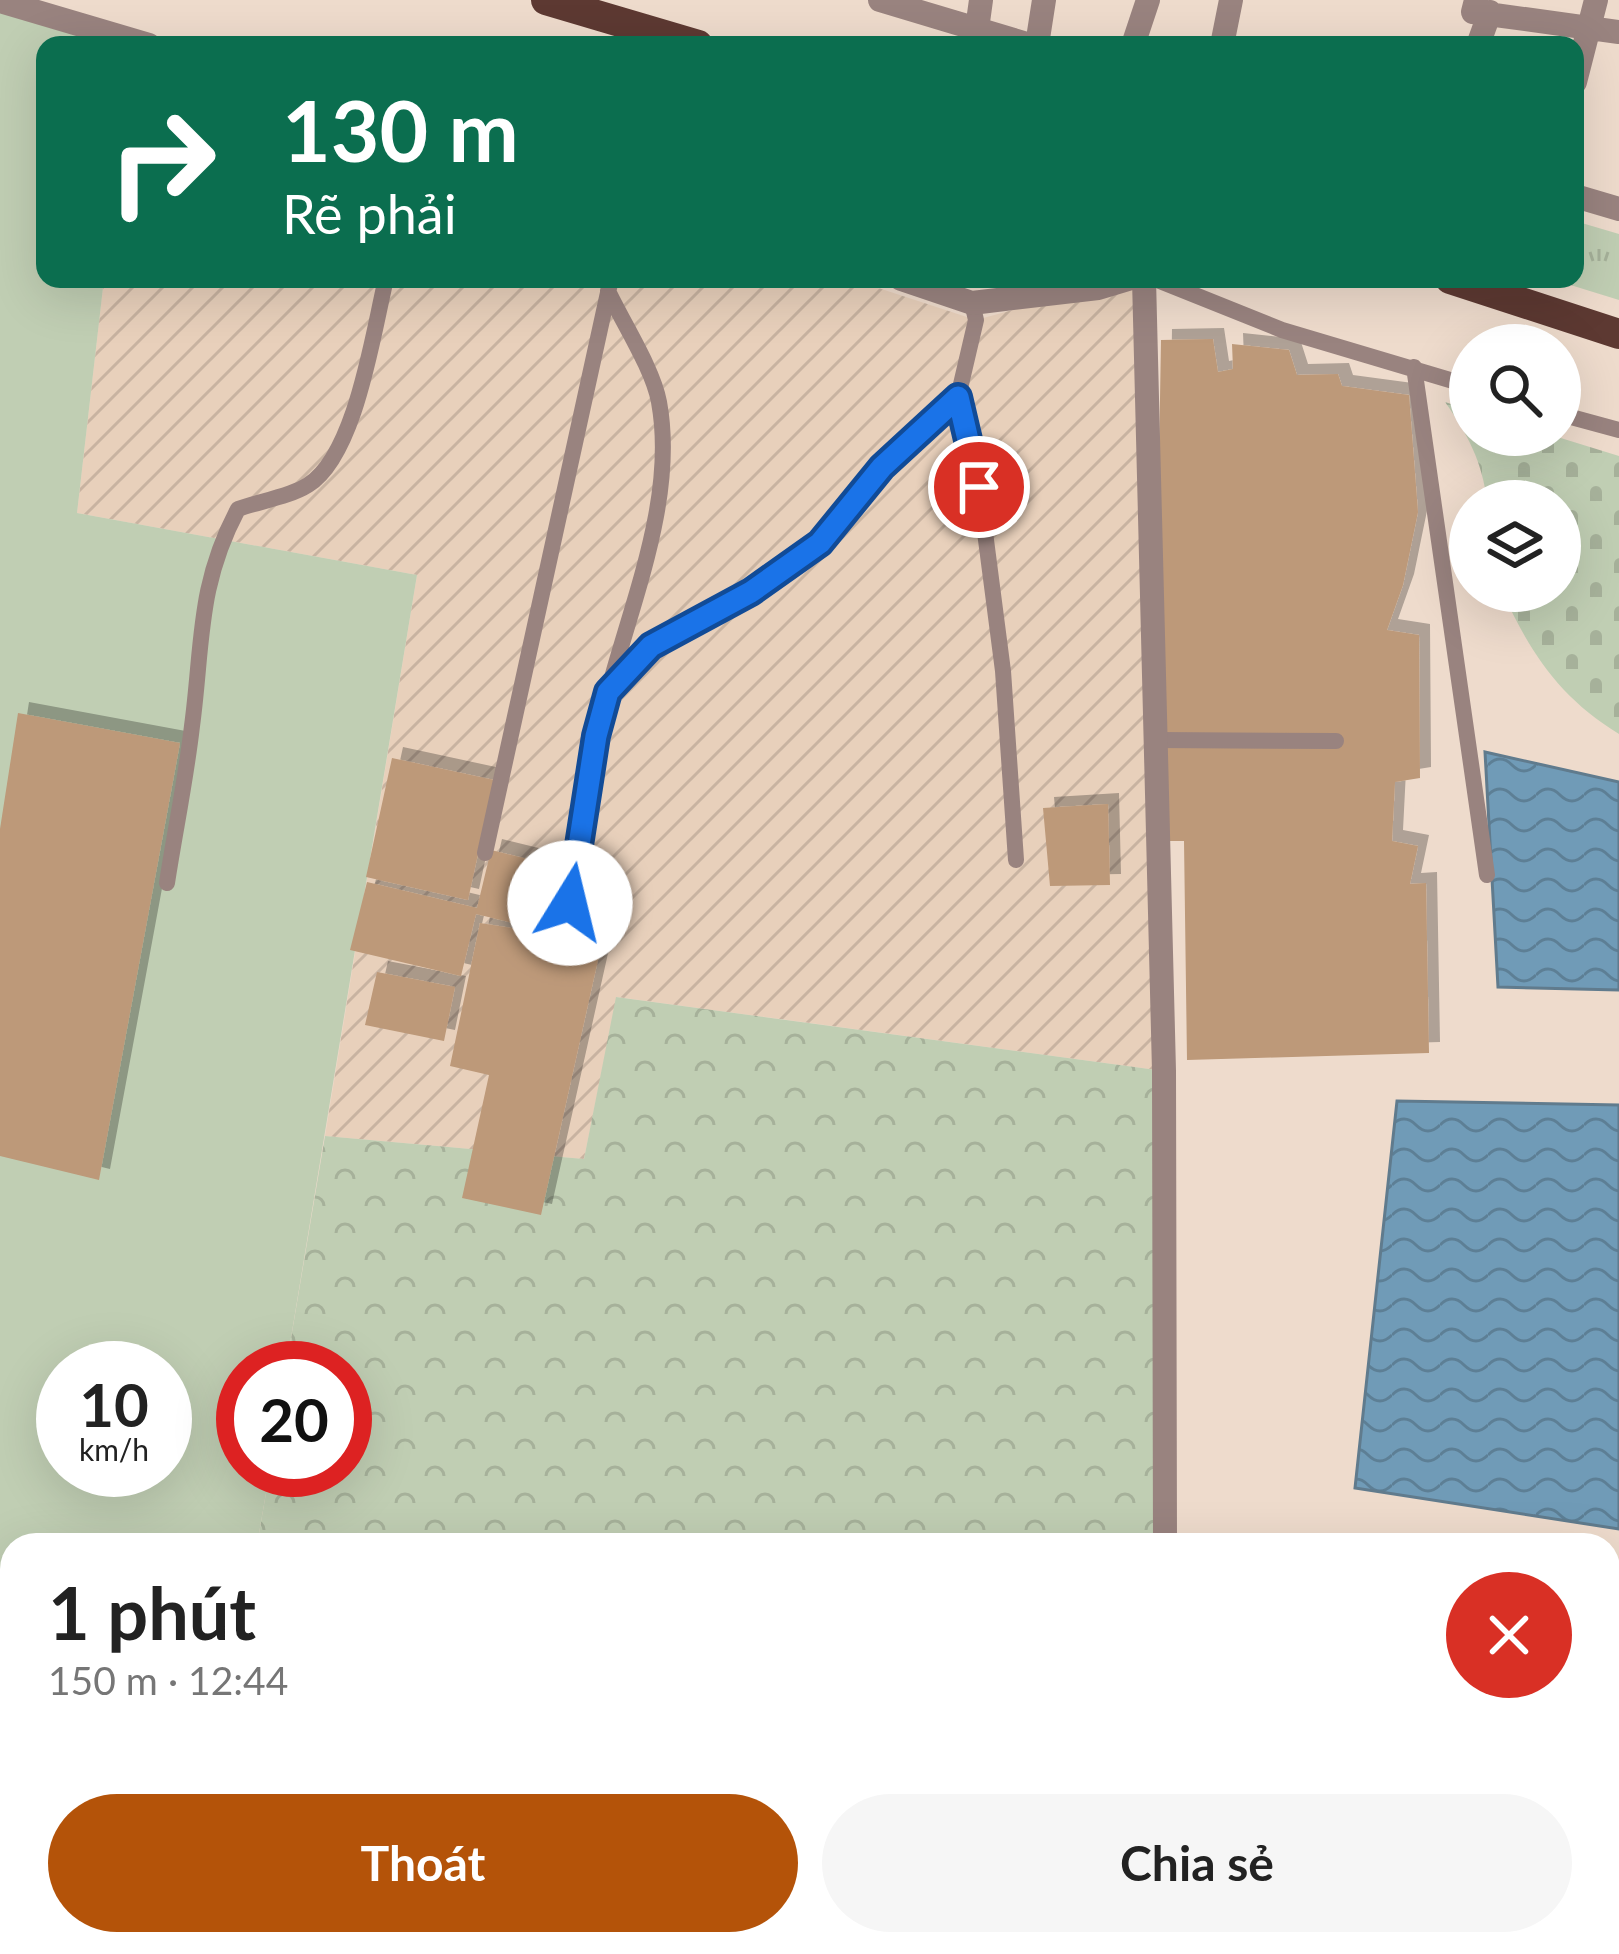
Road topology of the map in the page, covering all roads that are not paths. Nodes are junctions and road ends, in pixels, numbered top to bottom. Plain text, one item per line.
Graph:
1 (546, 0) edge
2 (981, 0) edge
3 (1044, 0) edge
4 (1148, 0) edge
5 (1231, 0) edge
6 (1596, 0) edge
7 (0, 2) edge
8 (893, 2) edge
9 (1484, 6) edge
10 (1589, 28) junction
11 (977, 29) junction
12 (1619, 32) edge
13 (118, 36) edge
14 (668, 36) edge
15 (1002, 36) edge
16 (1036, 36) edge
17 (1136, 36) edge
18 (1224, 36) edge
19 (1479, 36) edge
20 (1584, 47) edge
21 (1584, 199) edge
22 (1619, 209) edge
23 (384, 288) edge
24 (608, 288) edge
25 (610, 288) edge
26 (928, 288) edge
27 (1098, 288) edge
28 (1144, 288) edge
29 (1178, 288) edge
30 (1478, 288) edge
31 (972, 303) junction
32 (1619, 334) edge
33 (1414, 368) junction
34 (1449, 379) edge
35 (958, 397) junction
36 (1581, 420) edge
37 (1619, 430) edge
38 (608, 692) junction
39 (1156, 740) junction
40 (1336, 741) dead end
41 (485, 854) dead end
42 (1016, 860) dead end
43 (1486, 875) dead end
44 (167, 884) dead end
45 (570, 903) dead end
46 (1165, 1533) edge

1 - 14 main road
2 - 11 street
3 - 16 street
4 - 17 street
5 - 18 street
6 - 10 street
7 - 13 street
8 - 11 street
9 - 10 street
9 - 19 street
10 - 12 street
10 - 20 street
11 - 15 street
21 - 22 street
23 - 44 lane
24 - 41 lane
25 - 38 lane
26 - 31 street
27 - 31 street
28 - 39 street
29 - 33 lane
30 - 32 main road
31 - 35 lane
33 - 34 lane
33 - 43 lane
35 - 38 lane
35 - 42 lane
36 - 37 lane
38 - 45 lane
39 - 40 lane
39 - 46 street

